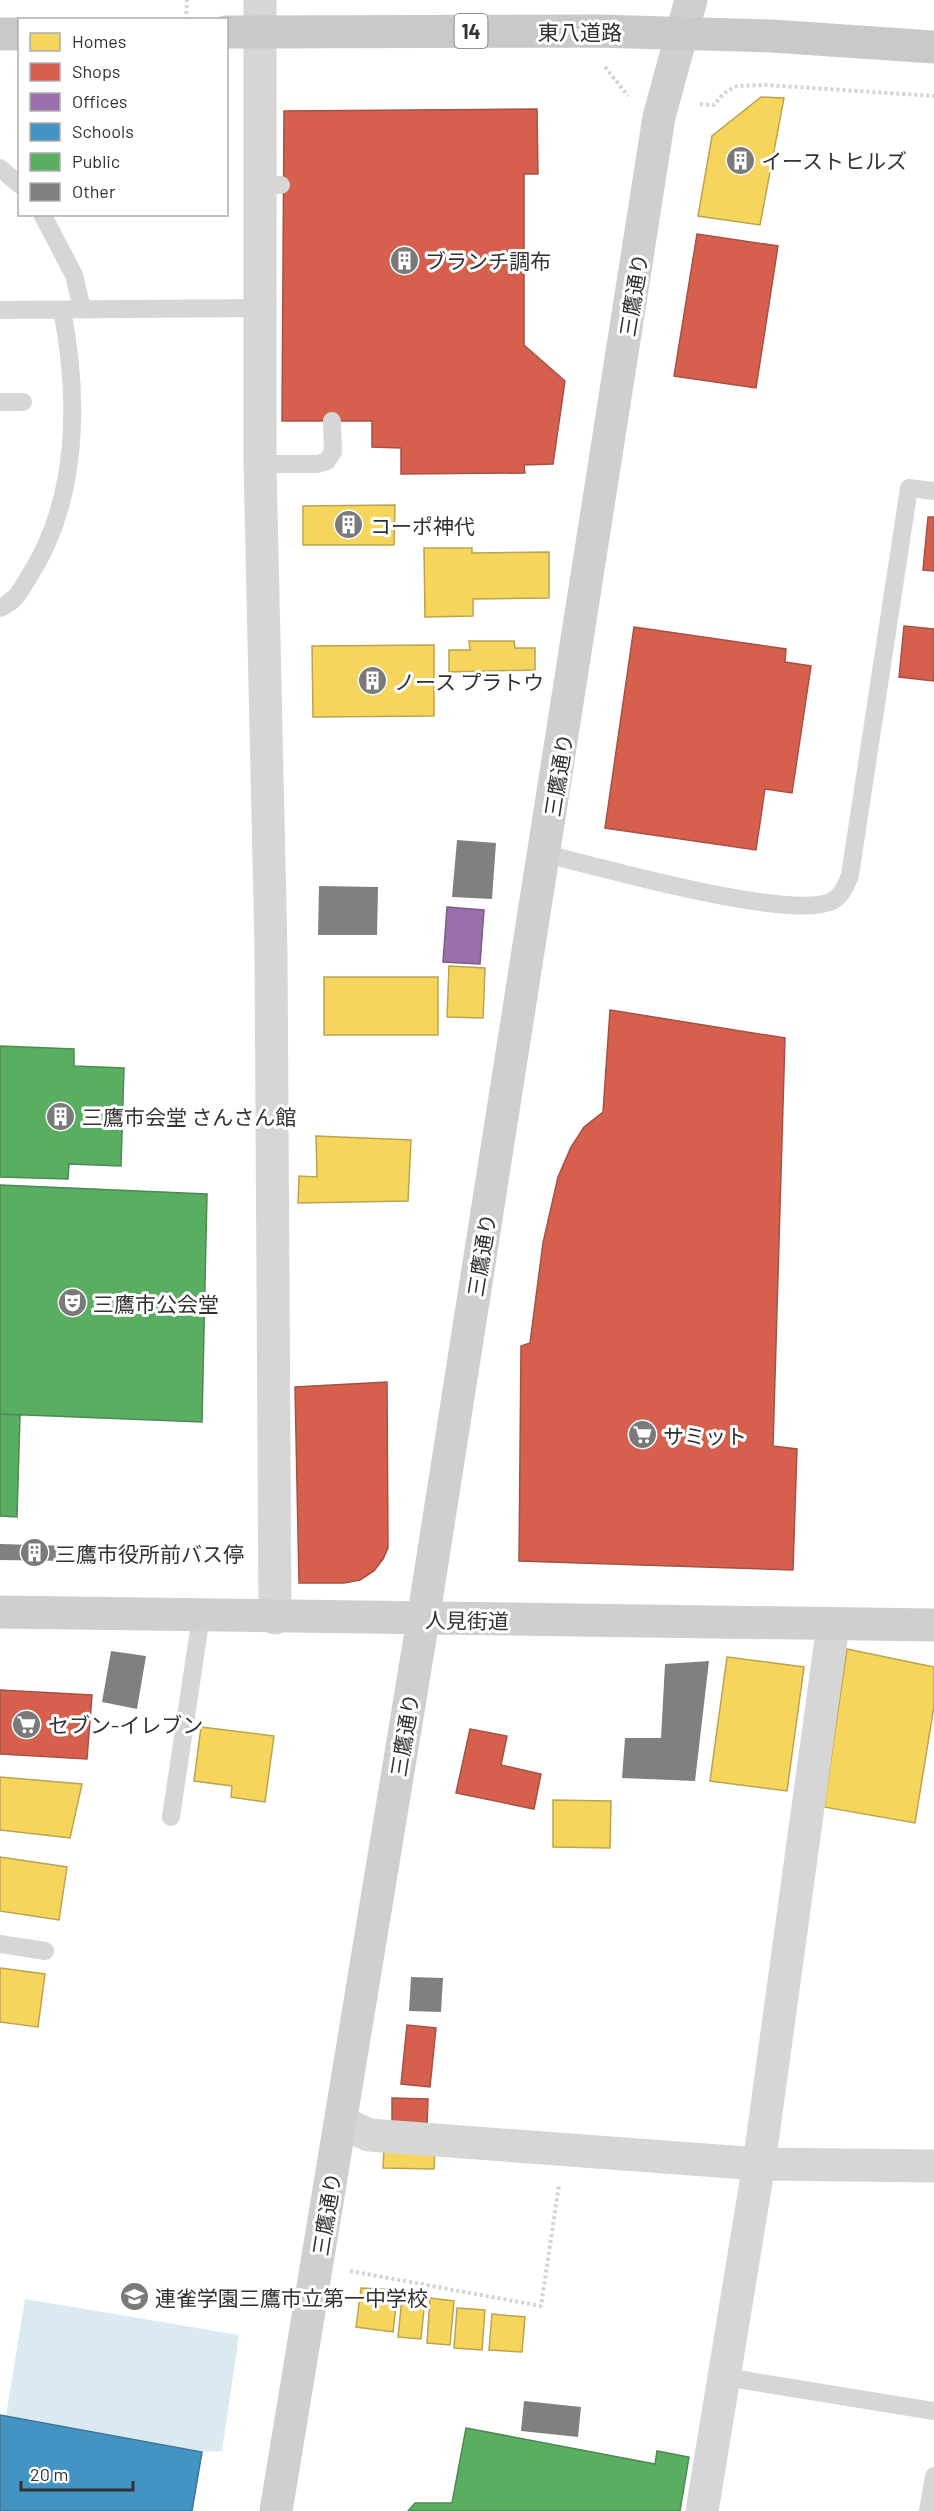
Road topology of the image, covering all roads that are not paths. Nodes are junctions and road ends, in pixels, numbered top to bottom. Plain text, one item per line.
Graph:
1 (691, 0) edge
2 (260, 16) edge
3 (228, 31) edge
4 (682, 33) junction
5 (0, 34) edge
6 (18, 34) edge
7 (934, 47) edge
8 (0, 168) edge
9 (18, 183) edge
10 (43, 216) edge
11 (260, 308) junction
12 (82, 309) junction
13 (0, 310) edge
14 (62, 310) junction
15 (0, 402) edge
16 (23, 402) dead end
17 (332, 422) dead end
18 (260, 464) junction
19 (934, 491) edge
20 (7, 605) edge
21 (0, 619) edge
22 (545, 854) junction
23 (0, 1612) edge
24 (201, 1616) junction
25 (275, 1618) junction
26 (423, 1620) junction
27 (833, 1625) junction
28 (934, 1625) edge
29 (171, 1817) dead end
30 (0, 1944) edge
31 (45, 1951) dead end
32 (340, 2122) junction
33 (759, 2164) junction
34 (934, 2166) edge
35 (725, 2378) junction
36 (934, 2411) edge
37 (934, 2476) edge
38 (276, 2511) edge
39 (702, 2511) edge
40 (928, 2511) edge

1 - 4 main road, 三鷹通り
2 - 3 main road, 東八道路 / 14
2 - 4 main road, 東八道路 / 14
2 - 11 street
4 - 7 main road, 東八道路 / 14
4 - 22 main road, 三鷹通り
5 - 6 main road
8 - 9 lane
10 - 12 lane
11 - 12 lane
11 - 18 street
12 - 14 lane
13 - 14 lane
14 - 20 lane
15 - 16 lane
17 - 18 lane
18 - 25 street
19 - 22 lane
20 - 21 lane
22 - 26 main road, 三鷹通り
23 - 24 main road, 人見街道
24 - 25 main road, 人見街道
24 - 29 lane
25 - 26 main road, 人見街道
26 - 27 main road, 人見街道
26 - 32 main road, 三鷹通り
27 - 28 main road, 人見街道
27 - 33 street
30 - 31 lane
32 - 33 street
32 - 38 main road, 三鷹通り
33 - 34 street
33 - 35 street
35 - 36 lane
35 - 39 street
37 - 40 lane

